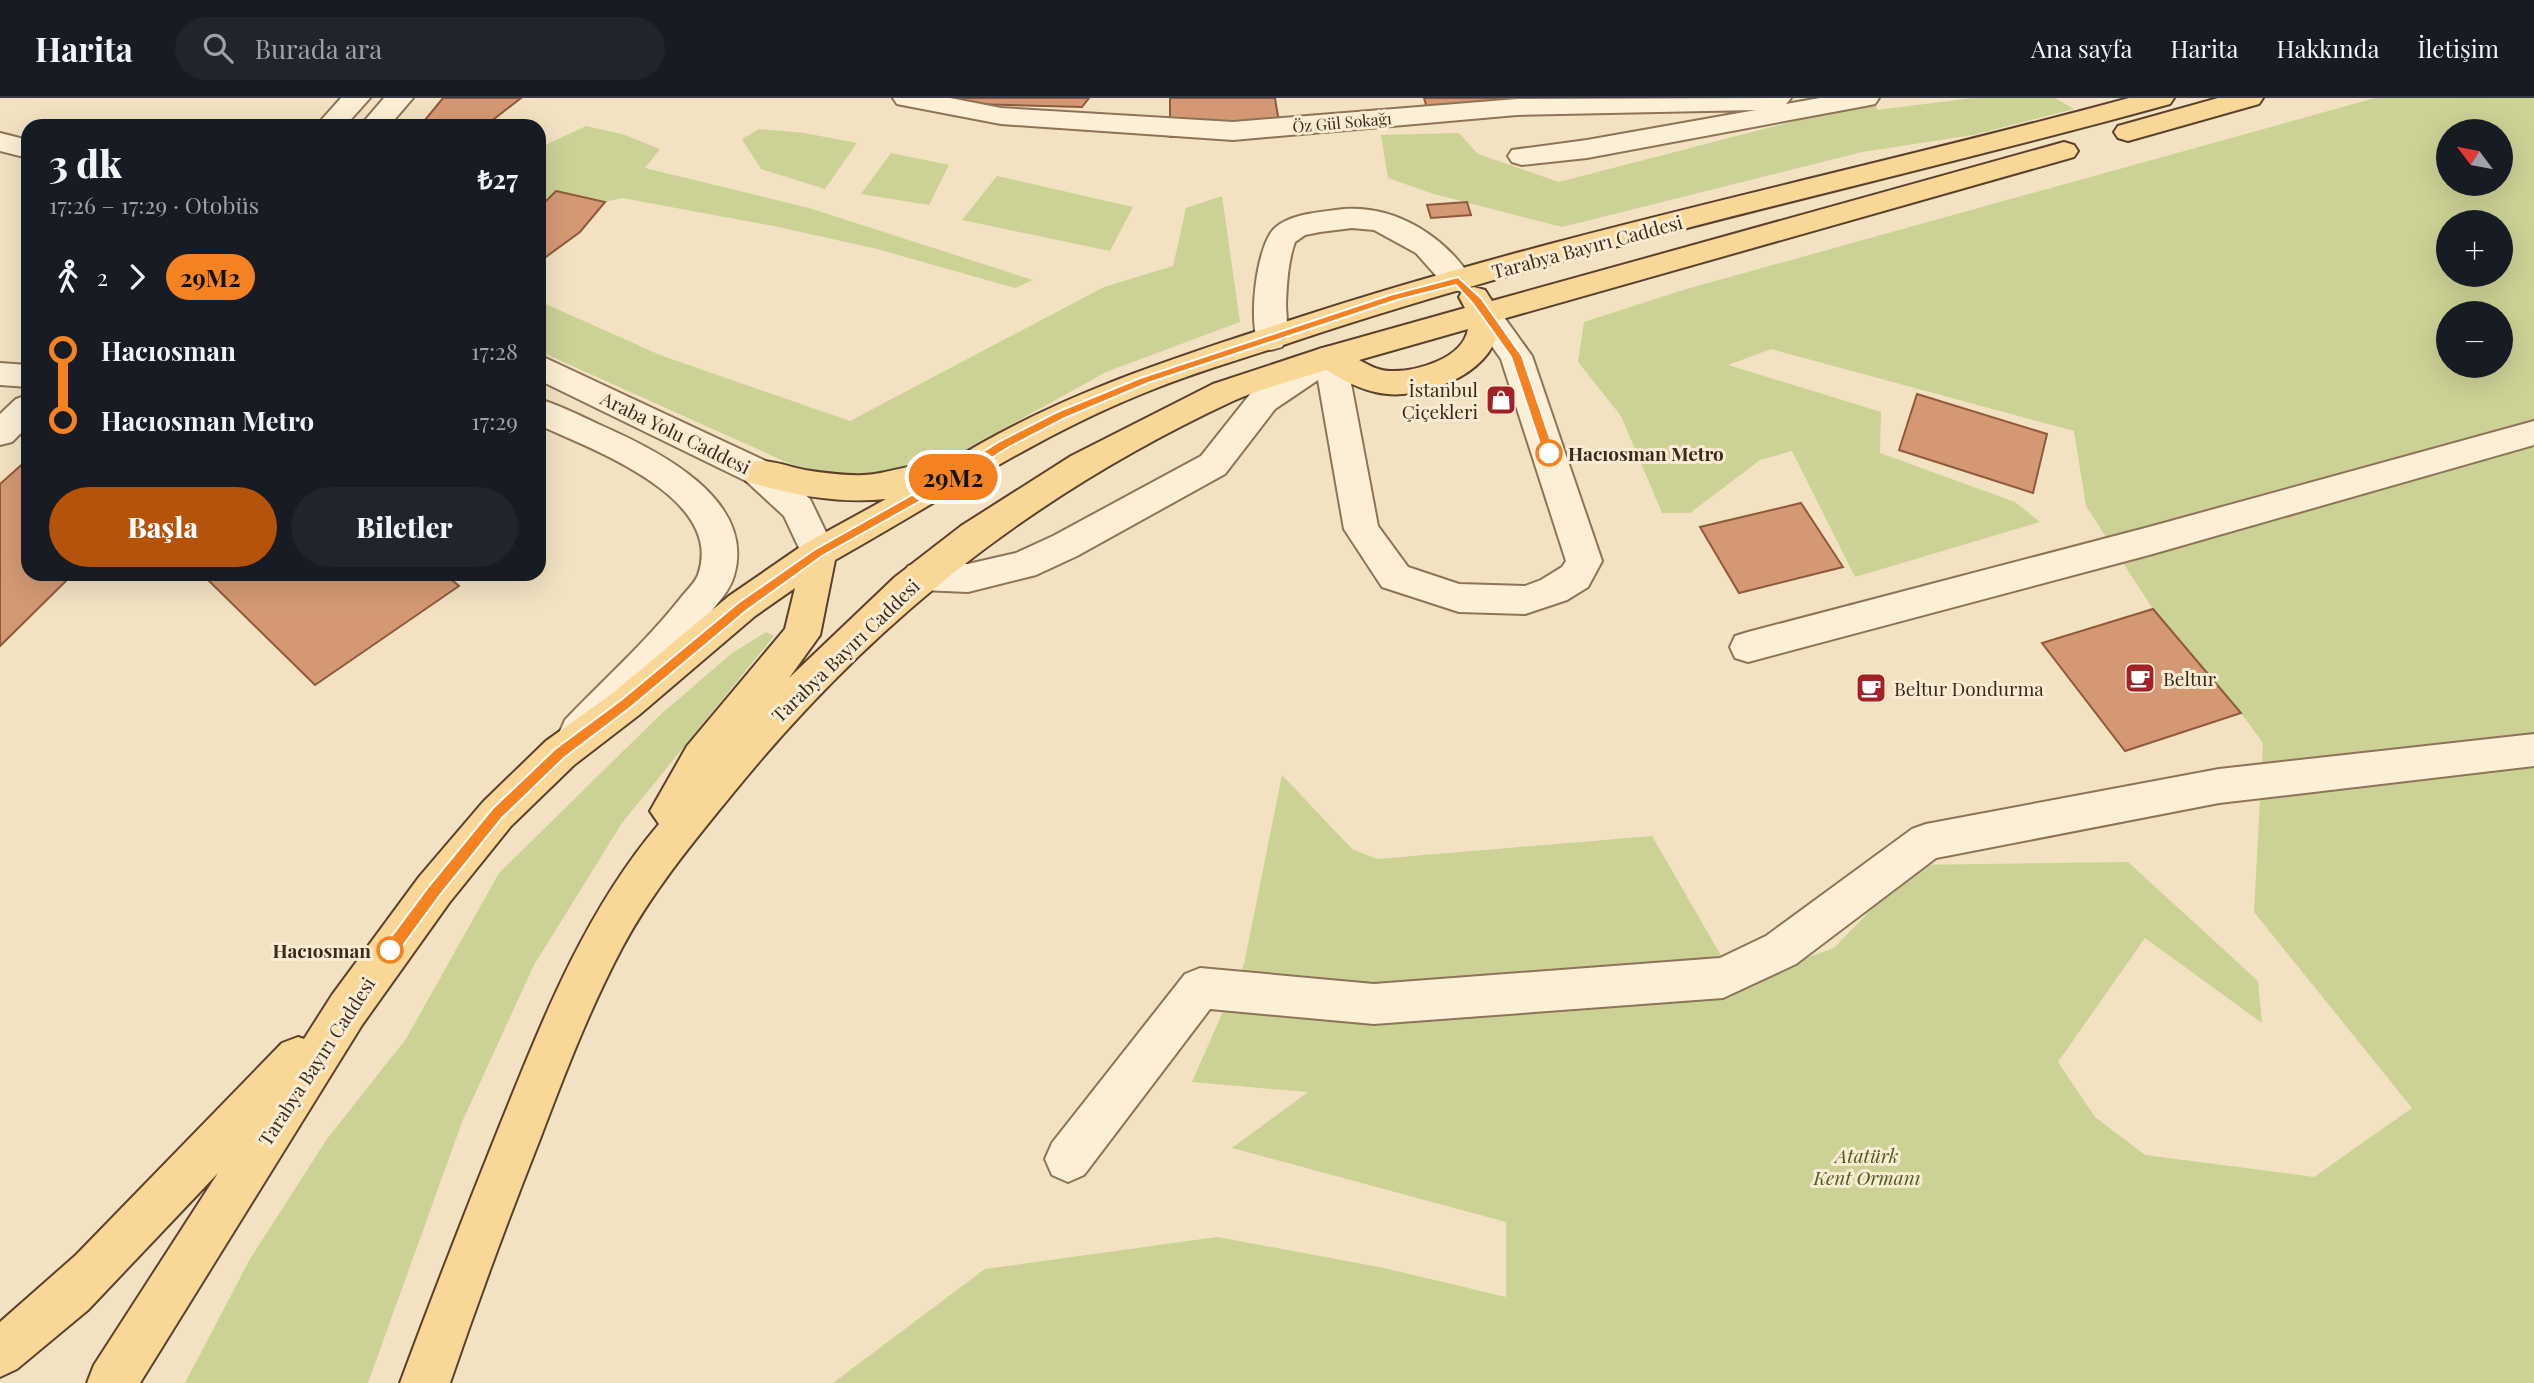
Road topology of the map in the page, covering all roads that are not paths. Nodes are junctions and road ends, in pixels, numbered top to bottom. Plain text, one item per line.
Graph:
1 (356, 98) edge
2 (398, 98) edge
3 (907, 98) edge
4 (1777, 98) edge
5 (1865, 98) edge
6 (2160, 98) edge
7 (2249, 98) edge
8 (336, 119) edge
9 (380, 119) edge
10 (1521, 156) dead end
11 (1458, 281) junction
12 (1485, 314) junction
13 (1271, 339) junction
14 (1330, 357) junction
15 (546, 369) edge
16 (0, 374) edge
17 (21, 376) edge
18 (21, 414) edge
19 (546, 414) edge
20 (0, 433) edge
21 (2534, 433) edge
22 (1004, 444) junction
23 (758, 472) junction
24 (818, 553) junction
25 (921, 576) junction
26 (1748, 647) dead end
27 (2534, 750) edge
28 (560, 753) junction
29 (649, 866) junction
30 (347, 1010) junction
31 (1068, 1159) dead end
32 (468, 1263) junction
33 (0, 1352) edge
34 (112, 1383) edge
35 (425, 1383) edge
36 (453, 1383) edge

1 - 8 street
2 - 9 street
3 - 4 street, Öz Gül Sokağı
5 - 10 street
6 - 11 main road, Tarabya Bayırı Caddesi
7 - 12 main road, Tarabya Bayırı Caddesi
11 - 12 main road
11 - 13 main road, Tarabya Bayırı Caddesi
11 - 13 street
12 - 14 main road, Tarabya Bayırı Caddesi
12 - 14 main road
12 - 14 street
13 - 22 main road, Tarabya Bayırı Caddesi
14 - 25 main road, Tarabya Bayırı Caddesi
14 - 25 street
15 - 23 street, Araba Yolu Caddesi
16 - 17 street
18 - 20 street
19 - 28 street
21 - 26 street
22 - 23 main road
22 - 24 main road, Tarabya Bayırı Caddesi
23 - 24 street, Araba Yolu Caddesi
24 - 28 main road, Tarabya Bayırı Caddesi
24 - 29 main road
25 - 29 main road, Tarabya Bayırı Caddesi
27 - 31 street
28 - 30 main road, Tarabya Bayırı Caddesi
29 - 32 main road, Tarabya Bayırı Caddesi
30 - 33 main road
30 - 34 main road, Tarabya Bayırı Caddesi
32 - 35 main road
32 - 36 main road

